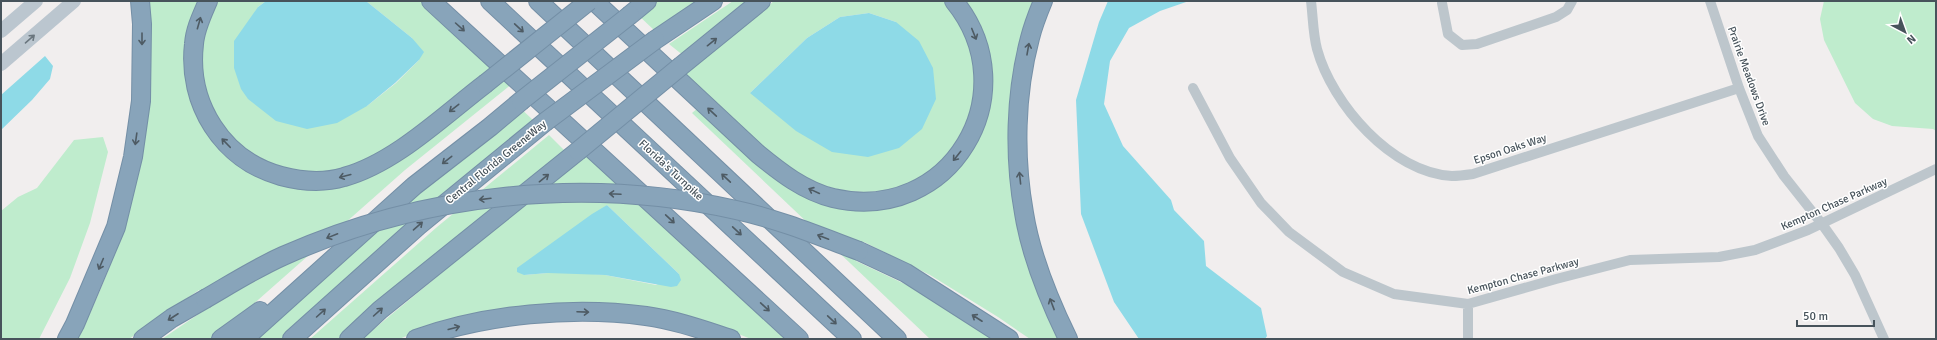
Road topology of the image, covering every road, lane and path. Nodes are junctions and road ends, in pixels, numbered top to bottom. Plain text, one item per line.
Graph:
1 (36, 1) edge
2 (74, 1) edge
3 (140, 1) edge
4 (208, 1) edge
5 (431, 1) edge
6 (490, 1) edge
7 (538, 1) edge
8 (589, 1) edge
9 (594, 1) edge
10 (647, 1) edge
11 (713, 1) edge
12 (761, 1) edge
13 (954, 1) edge
14 (1043, 1) edge
15 (1311, 1) edge
16 (1572, 1) edge
17 (1710, 1) edge
18 (1442, 3) dead end
19 (1, 31) edge
20 (1, 64) edge
21 (1193, 88) dead end
22 (1739, 88) junction
23 (1936, 168) edge
24 (1822, 224) junction
25 (324, 266) junction
26 (1468, 304) junction
27 (67, 339) edge
28 (143, 339) edge
29 (221, 339) edge
30 (244, 339) edge
31 (292, 339) edge
32 (349, 339) edge
33 (416, 339) edge
34 (731, 339) edge
35 (799, 339) edge
36 (852, 339) edge
37 (897, 339) edge
38 (1009, 339) edge
39 (1068, 339) edge
40 (1468, 339) edge
41 (1884, 339) edge

1 - 19 main road
20 -> 2 main road
3 -> 27 highway
8 -> 4 highway, bridge
5 -> 35 highway
6 -> 36 highway, Florida's Turnpike
37 -> 7 highway
13 -> 9 highway
10 -> 25 highway, bridge
31 -> 11 highway, Central Florida GreeneWay, bridge
32 -> 12 highway, bridge
39 -> 14 highway
15 - 22 street, Epson Oaks Way
16 - 18 street
17 - 22 street, Prairie Meadows Drive
21 - 26 street, Kempton Chase Parkway
22 - 24 street, Prairie Meadows Drive
23 - 24 street, Kempton Chase Parkway
24 - 26 street, Kempton Chase Parkway
24 - 41 street, Prairie Meadows Drive
25 - 29 highway
25 - 30 highway
26 - 40 street
38 -> 28 highway, bridge
33 -> 34 highway

